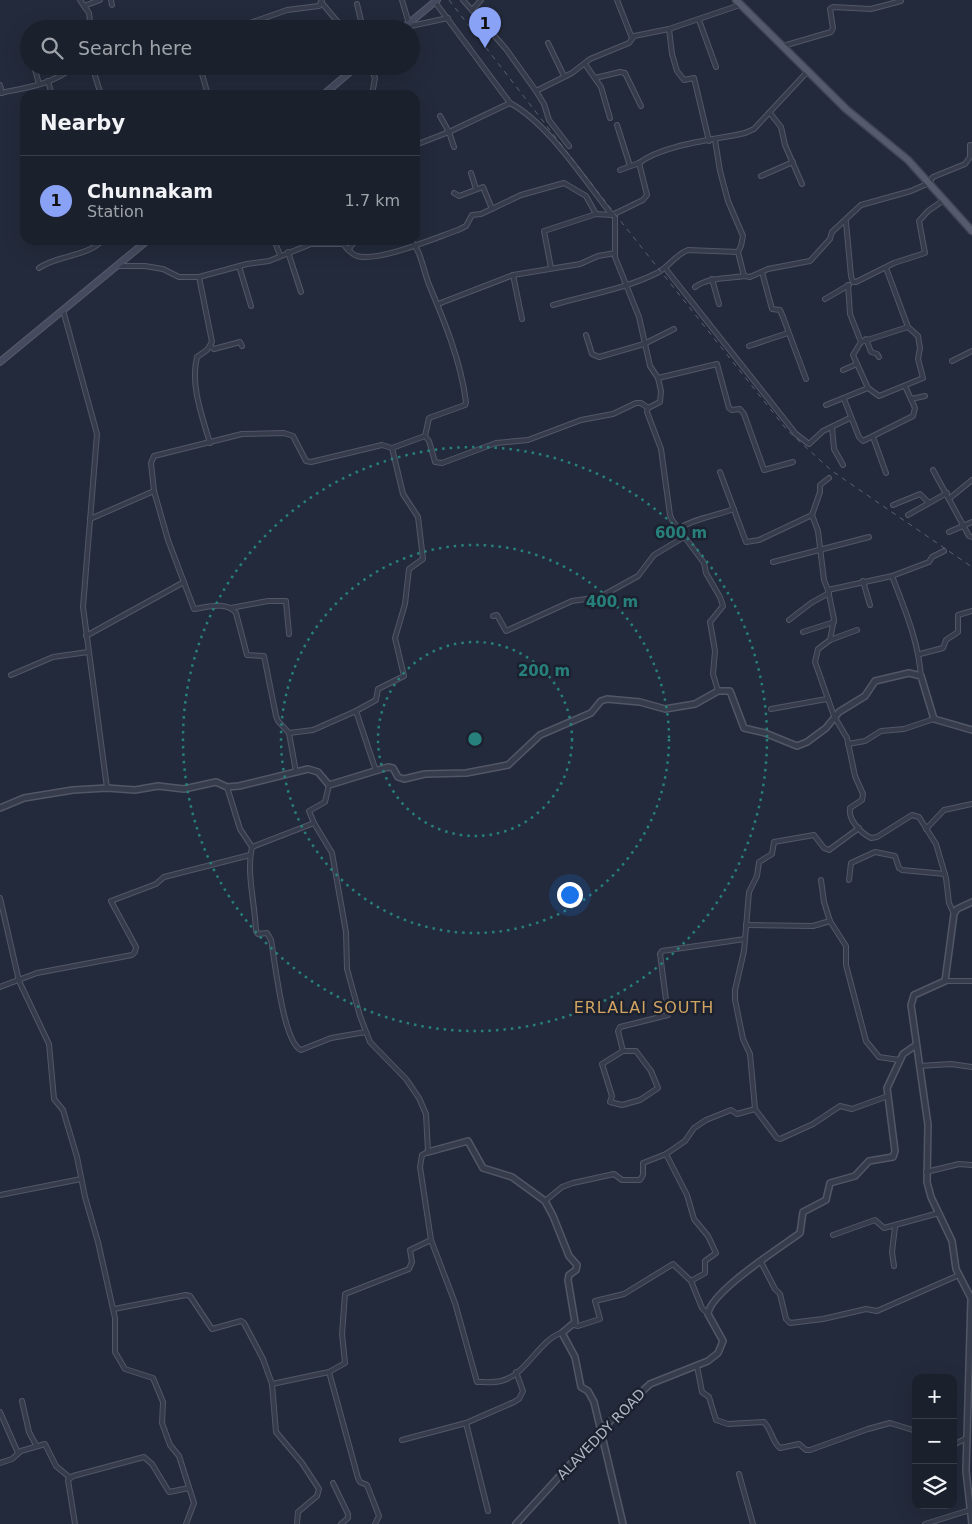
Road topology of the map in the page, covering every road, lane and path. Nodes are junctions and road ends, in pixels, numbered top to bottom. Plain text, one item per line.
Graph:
1 (80, 0) edge
2 (100, 0) edge
3 (111, 0) edge
4 (402, 0) edge
5 (463, 0) edge
6 (481, 0) edge
7 (617, 0) edge
8 (902, 0) edge
9 (321, 1) edge
10 (436, 1) edge
11 (738, 2) edge
12 (357, 4) dead end
13 (112, 5) dead end
14 (84, 6) junction
15 (472, 10) junction
16 (448, 18) junction
17 (92, 20) edge
18 (259, 20) edge
19 (336, 20) edge
20 (361, 20) edge
21 (404, 20) edge
22 (412, 20) edge
23 (699, 20) junction
24 (420, 23) edge
25 (669, 29) junction
26 (632, 38) junction
27 (548, 43) dead end
28 (783, 46) junction
29 (584, 64) junction
30 (716, 67) dead end
31 (809, 70) junction
32 (36, 75) edge
33 (63, 75) edge
34 (95, 75) edge
35 (202, 75) edge
36 (347, 75) edge
37 (374, 75) edge
38 (564, 76) junction
39 (595, 78) junction
40 (48, 81) junction
41 (39, 84) junction
42 (0, 85) edge
43 (51, 90) edge
44 (99, 90) edge
45 (205, 90) edge
46 (331, 90) edge
47 (373, 90) edge
48 (536, 91) junction
49 (1, 93) edge
50 (510, 103) junction
51 (641, 106) dead end
52 (770, 113) junction
53 (440, 116) dead end
54 (610, 118) dead end
55 (617, 125) dead end
56 (449, 132) junction
57 (715, 140) junction
58 (709, 141) junction
59 (420, 143) edge
60 (972, 145) edge
61 (569, 146) dead end
62 (454, 147) dead end
63 (793, 162) junction
64 (639, 163) junction
65 (630, 166) junction
66 (620, 170) dead end
67 (471, 173) dead end
68 (761, 176) dead end
69 (929, 183) junction
70 (802, 184) dead end
71 (476, 190) junction
72 (454, 193) dead end
73 (944, 200) junction
74 (492, 209) junction
75 (596, 214) junction
76 (614, 215) junction
77 (846, 222) junction
78 (972, 231) edge
79 (420, 243) edge
80 (95, 245) edge
81 (142, 245) edge
82 (276, 245) edge
83 (307, 245) edge
84 (344, 245) edge
85 (354, 245) edge
86 (415, 245) joint
87 (348, 250) junction
88 (288, 252) junction
89 (738, 252) junction
90 (615, 253) junction
91 (280, 255) junction
92 (117, 266) junction
93 (239, 266) junction
94 (39, 268) dead end
95 (550, 268) junction
96 (665, 268) junction
97 (886, 268) junction
98 (762, 272) junction
99 (513, 274) junction
100 (744, 276) junction
101 (199, 277) junction
102 (712, 280) junction
103 (853, 282) junction
104 (848, 285) junction
105 (625, 286) junction
106 (695, 287) dead end
107 (301, 292) dead end
108 (825, 299) dead end
109 (438, 304) junction
110 (719, 304) dead end
111 (553, 305) dead end
112 (251, 306) dead end
113 (63, 310) junction
114 (522, 319) dead end
115 (908, 327) junction
116 (674, 329) dead end
117 (788, 333) junction
118 (586, 335) dead end
119 (866, 339) junction
120 (861, 342) junction
121 (644, 344) junction
122 (210, 346) junction
123 (242, 346) dead end
124 (749, 346) dead end
125 (972, 351) edge
126 (879, 357) dead end
127 (952, 361) dead end
128 (0, 362) edge
129 (857, 364) junction
130 (843, 370) dead end
131 (658, 378) junction
132 (806, 379) dead end
133 (904, 386) junction
134 (868, 388) junction
135 (925, 396) dead end
136 (844, 399) junction
137 (911, 399) junction
138 (826, 405) dead end
139 (648, 408) junction
140 (850, 418) junction
141 (832, 427) junction
142 (424, 436) junction
143 (872, 437) junction
144 (210, 443) junction
145 (392, 448) junction
146 (793, 462) dead end
147 (843, 465) dead end
148 (933, 470) dead end
149 (720, 472) dead end
150 (886, 473) dead end
151 (829, 478) dead end
152 (972, 480) edge
153 (154, 491) junction
154 (947, 493) junction
155 (950, 498) junction
156 (928, 502) junction
157 (893, 505) dead end
158 (734, 509) junction
159 (908, 514) dead end
160 (812, 515) junction
161 (90, 519) junction
162 (972, 522) edge
163 (964, 525) junction
164 (678, 529) junction
165 (949, 532) dead end
166 (684, 537) junction
167 (869, 537) dead end
168 (972, 537) edge
169 (821, 548) junction
170 (944, 551) dead end
171 (773, 562) dead end
172 (892, 576) junction
173 (863, 581) junction
174 (184, 582) junction
175 (829, 592) junction
176 (870, 605) dead end
177 (231, 608) junction
178 (972, 611) edge
179 (493, 616) dead end
180 (789, 620) dead end
181 (834, 622) junction
182 (857, 630) dead end
183 (803, 632) dead end
184 (289, 634) dead end
185 (86, 636) junction
186 (830, 640) junction
187 (88, 652) junction
188 (920, 654) junction
189 (11, 675) dead end
190 (922, 676) junction
191 (718, 691) junction
192 (828, 699) junction
193 (771, 709) dead end
194 (356, 711) junction
195 (834, 716) junction
196 (934, 719) junction
197 (972, 730) edge
198 (289, 733) junction
199 (848, 744) junction
200 (376, 770) junction
201 (296, 772) junction
202 (329, 785) junction
203 (226, 787) junction
204 (107, 788) junction
205 (972, 804) edge
206 (0, 808) edge
207 (314, 823) junction
208 (859, 828) junction
209 (926, 829) junction
210 (252, 847) junction
211 (250, 855) junction
212 (944, 874) junction
213 (821, 880) dead end
214 (849, 880) dead end
215 (0, 898) edge
216 (972, 902) edge
217 (954, 914) junction
218 (830, 921) junction
219 (746, 925) junction
220 (745, 939) junction
221 (945, 981) junction
222 (972, 981) edge
223 (19, 982) junction
224 (0, 987) edge
225 (366, 1032) junction
226 (916, 1045) junction
227 (623, 1051) junction
228 (899, 1060) junction
229 (919, 1066) junction
230 (972, 1067) edge
231 (888, 1096) junction
232 (755, 1109) junction
233 (428, 1152) junction
234 (666, 1154) junction
235 (972, 1165) edge
236 (926, 1172) junction
237 (81, 1179) junction
238 (0, 1195) edge
239 (544, 1201) junction
240 (939, 1213) junction
241 (895, 1227) junction
242 (834, 1235) dead end
243 (431, 1240) junction
244 (761, 1262) junction
245 (894, 1266) dead end
246 (959, 1275) junction
247 (691, 1280) junction
248 (114, 1309) junction
249 (708, 1314) junction
250 (574, 1325) junction
251 (563, 1332) junction
252 (697, 1366) junction
253 (329, 1372) junction
254 (516, 1372) junction
255 (272, 1384) junction
256 (22, 1401) dead end
257 (0, 1412) edge
258 (466, 1423) junction
259 (912, 1430) edge
260 (600, 1433) junction
261 (967, 1438) junction
262 (402, 1440) dead end
263 (957, 1443) edge
264 (36, 1445) junction
265 (18, 1453) junction
266 (0, 1463) edge
267 (739, 1474) dead end
268 (69, 1477) junction
269 (333, 1483) dead end
270 (189, 1488) junction
271 (970, 1510) junction
272 (488, 1511) dead end
273 (75, 1524) edge
274 (186, 1524) edge
275 (297, 1524) edge
276 (341, 1524) edge
277 (375, 1524) edge
278 (516, 1524) edge
279 (624, 1524) edge
280 (754, 1524) edge
281 (925, 1524) edge
282 (972, 1524) edge

1 - 14 street
2 - 14 street
3 - 13 street
4 - 21 street
5 - 15 street
6 - 15 street
7 - 26 street
8 - 28 street
9 - 18 street
9 - 19 street
10 - 16 street
10 - 22 main road
11 - 23 street
11 - 28 main road
12 - 20 street
14 - 17 street
15 - 48 street
16 - 24 street
16 - 50 street
23 - 25 street
23 - 30 street
25 - 26 street
25 - 58 street
26 - 29 street
27 - 38 street
28 - 31 main road
29 - 38 street
29 - 39 street
31 - 52 street
31 - 69 main road
32 - 41 street
33 - 40 street
34 - 44 street
35 - 45 street
36 - 46 main road
37 - 47 street
38 - 48 street
39 - 51 street
39 - 54 street
40 - 41 street
40 - 43 street
41 - 49 street
42 - 49 street
48 - 61 street
50 - 56 street
50 - 76 street
52 - 57 street
52 - 63 street
53 - 56 street
55 - 65 street
56 - 59 street
56 - 62 street
57 - 58 street
57 - 89 street
58 - 64 street
60 - 69 street
63 - 68 street
63 - 70 street
64 - 65 street
64 - 76 street
65 - 66 street
67 - 71 street
69 - 73 main road
69 - 77 street
71 - 72 street
71 - 74 street
73 - 78 main road
73 - 97 street
74 - 75 street
74 - 79 street
75 - 76 street
75 - 95 street
76 - 90 street
77 - 98 street
77 - 103 street
80 - 94 street
81 - 92 main road
82 - 91 street
83 - 88 street
84 - 87 street
85 - 87 street
86 - 87 street
86 - 109 street
88 - 91 street
88 - 107 street
89 - 96 street
89 - 100 street
90 - 95 street
90 - 105 street
91 - 93 street
92 - 101 street
92 - 113 main road
93 - 101 street
93 - 112 street
95 - 99 street
96 - 105 street
96 - 141 street
97 - 103 street
97 - 115 street
98 - 100 street
98 - 117 street
99 - 109 street
99 - 114 street
100 - 102 street
101 - 122 street
102 - 106 street
102 - 110 street
103 - 104 street
104 - 108 street
104 - 120 street
105 - 111 street
105 - 121 street
109 - 142 street
113 - 128 main road
113 - 161 street
115 - 119 street
115 - 133 street
116 - 121 street
117 - 124 street
117 - 132 street
118 - 121 street
119 - 120 street
119 - 126 street
120 - 129 street
121 - 131 street
122 - 123 street
122 - 144 street
125 - 127 street
129 - 130 street
129 - 134 street
131 - 139 street
131 - 146 street
133 - 134 street
133 - 137 street
134 - 136 street
135 - 137 street
136 - 138 street
136 - 140 street
137 - 143 street
139 - 142 street
139 - 164 street
140 - 141 street
140 - 143 street
141 - 147 street
142 - 145 street
143 - 150 street
144 - 145 street
144 - 153 street
145 - 194 street
148 - 154 street
149 - 158 street
151 - 160 street
152 - 155 street
153 - 161 street
153 - 174 street
154 - 155 street
154 - 156 street
155 - 163 street
156 - 157 street
156 - 159 street
158 - 160 street
158 - 164 street
160 - 169 street
161 - 185 street
162 - 163 street
163 - 165 street
163 - 168 street
164 - 166 street
166 - 179 street
166 - 191 street
167 - 169 street
169 - 171 street
169 - 175 street
170 - 172 street
172 - 173 street
172 - 188 street
173 - 175 street
173 - 176 street
174 - 177 street
174 - 185 street
175 - 180 street
175 - 181 street
177 - 184 street
177 - 198 street
178 - 188 street
181 - 183 street
181 - 186 street
182 - 186 street
185 - 187 street
186 - 192 street
187 - 189 street
187 - 204 street
188 - 190 street
190 - 195 street
190 - 196 street
191 - 195 street
191 - 200 street
192 - 193 street
192 - 195 street
194 - 198 street
194 - 200 street
195 - 199 street
196 - 197 street
196 - 199 street
198 - 201 street
199 - 208 street
200 - 202 street
201 - 202 street
201 - 203 street
202 - 207 street
203 - 204 street
203 - 210 street
204 - 206 street
205 - 209 street
207 - 210 street
207 - 225 street
208 - 209 street
208 - 219 street
209 - 212 street
210 - 211 street
211 - 223 street
211 - 225 street
212 - 214 street
212 - 217 street
213 - 218 street
215 - 223 street
216 - 217 street
217 - 221 street
218 - 219 street
218 - 228 street
219 - 220 street
220 - 227 street
220 - 232 street
221 - 222 street
221 - 226 street
223 - 224 street
223 - 237 street
225 - 233 street
226 - 228 street
226 - 229 street
227 - 227 street
228 - 231 street
229 - 230 street
229 - 236 street
231 - 232 street
231 - 244 street
232 - 234 street
233 - 239 street
233 - 243 street
234 - 239 street
234 - 247 street
235 - 236 street
236 - 240 street
237 - 238 street
237 - 248 street
239 - 250 street
240 - 241 street
240 - 246 street
241 - 242 street
241 - 245 street
243 - 253 street
243 - 254 street
244 - 246 street
244 - 249 street
246 - 261 street
247 - 249 street
247 - 250 street
248 - 255 street
248 - 270 street
249 - 252 street, ALAVEDDY ROAD
250 - 251 street
251 - 254 street
251 - 260 street
252 - 259 street
252 - 260 street, ALAVEDDY ROAD
253 - 255 street
253 - 277 street
254 - 258 street
255 - 275 street
256 - 264 street
257 - 265 street
258 - 262 street
258 - 272 street
260 - 278 street, ALAVEDDY ROAD
260 - 279 street
261 - 263 street
261 - 271 street
264 - 265 street
264 - 268 street
265 - 266 street
267 - 280 street
268 - 270 street
268 - 273 street
269 - 276 street
270 - 274 street
271 - 281 street
271 - 282 street

